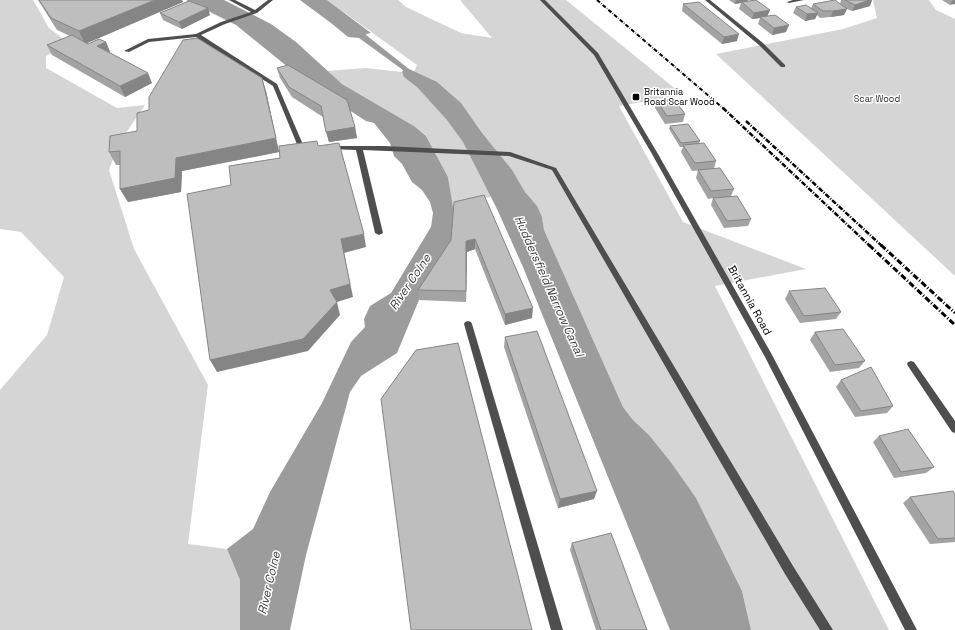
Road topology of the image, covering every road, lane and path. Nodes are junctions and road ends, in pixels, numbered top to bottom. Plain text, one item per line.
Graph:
1 (231, 0) edge
2 (271, 0) edge
3 (542, 0) edge
4 (707, 0) edge
5 (802, 0) edge
6 (789, 2) dead end
7 (253, 12) junction
8 (197, 35) junction
9 (126, 51) dead end
10 (783, 66) dead end
11 (323, 148) edge
12 (359, 148) junction
13 (316, 149) edge
14 (379, 233) dead end
15 (468, 324) dead end
16 (911, 364) dead end
17 (955, 429) edge
18 (557, 630) edge
19 (827, 630) edge
20 (911, 630) edge

1 - 7 street
2 - 7 street
3 - 20 street, Britannia Road
4 - 10 street
5 - 6 street
7 - 8 street
8 - 9 street
8 - 13 street
11 - 12 street
12 - 14 street
12 - 19 street
15 - 18 street
16 - 17 street

